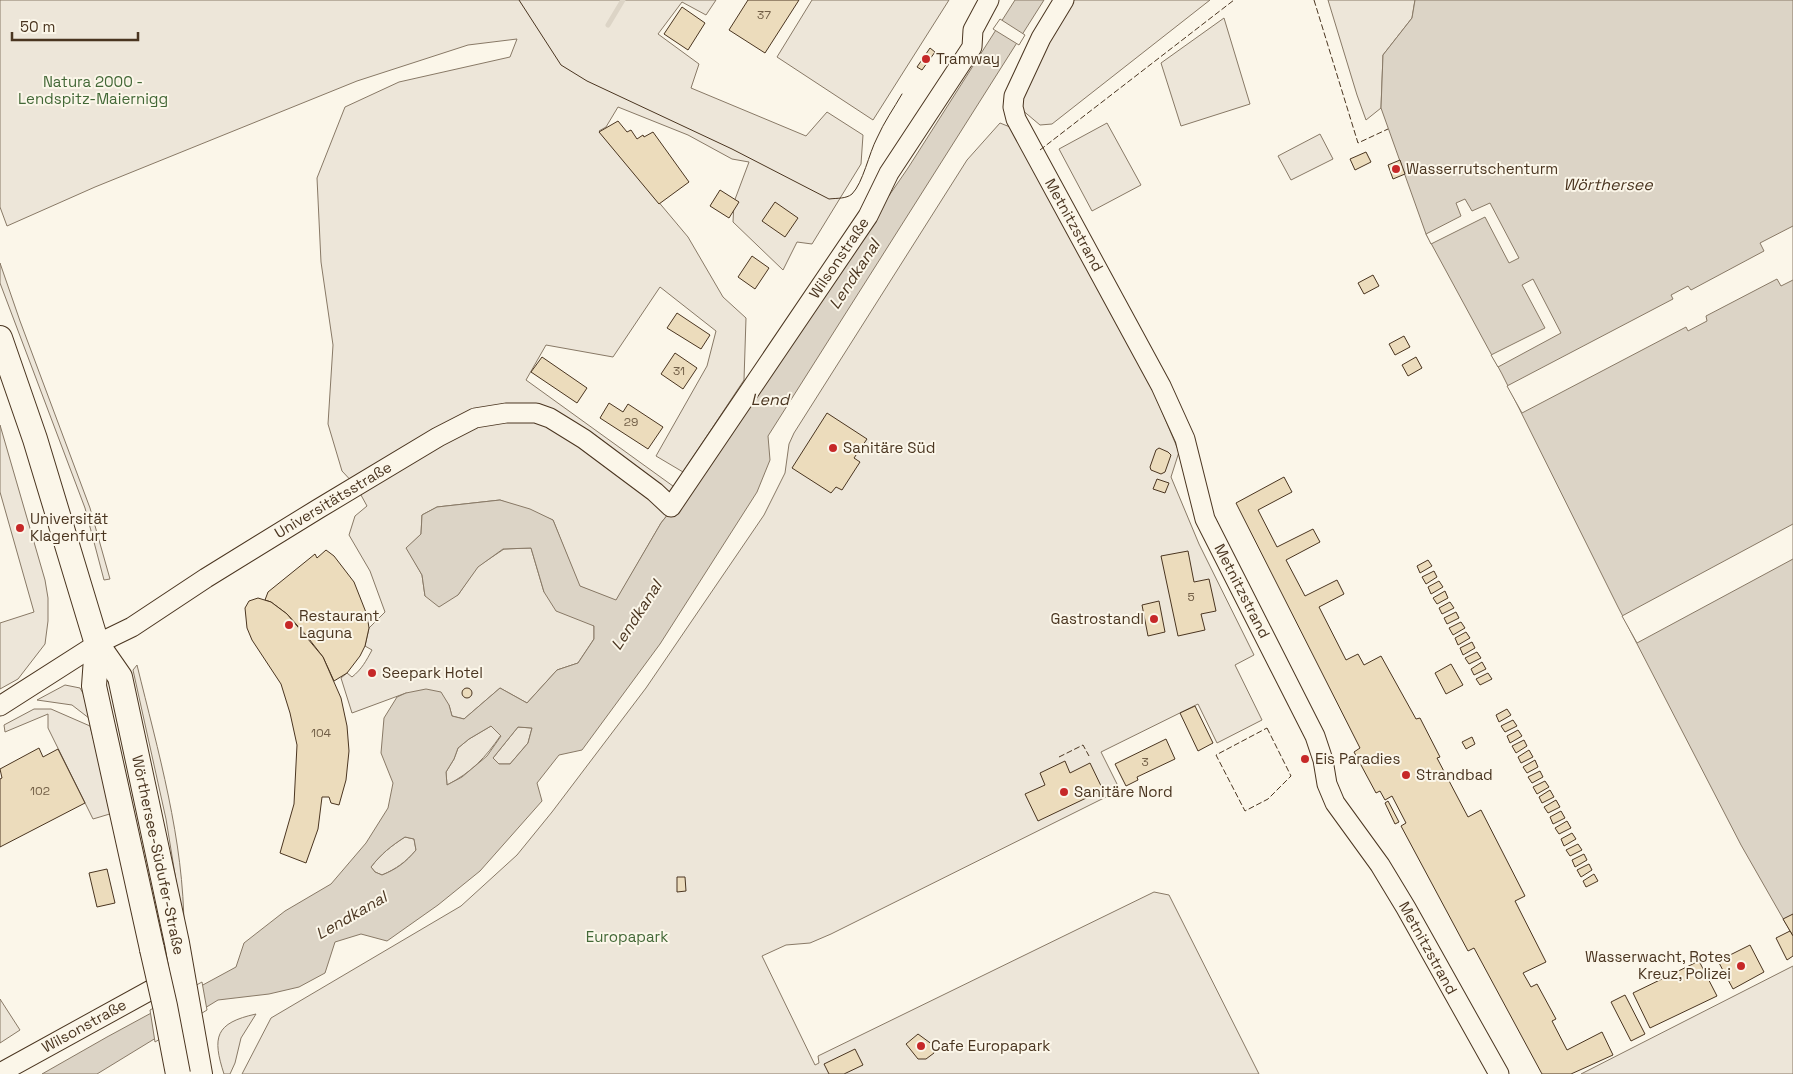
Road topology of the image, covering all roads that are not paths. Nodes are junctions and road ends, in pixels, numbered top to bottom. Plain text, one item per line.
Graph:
1 (989, 0) edge
2 (1064, 0) edge
3 (0, 338) edge
4 (671, 507) joint
5 (97, 644) junction
6 (0, 706) edge
7 (169, 980) dead end
8 (0, 1073) edge
9 (178, 1074) edge
10 (200, 1074) edge
11 (1499, 1074) edge

1 - 4 street, Wilsonstraße
2 - 11 street, Metnitzstrand
3 - 5 main road, Wörthersee-Südufer-Straße
4 - 5 street, Universitätsstraße
5 - 6 street, Universitätsstraße
5 - 9 main road, Wörthersee-Südufer-Straße, bridge
5 - 10 main road, Wörthersee-Südufer-Straße
7 - 8 street, Wilsonstraße

